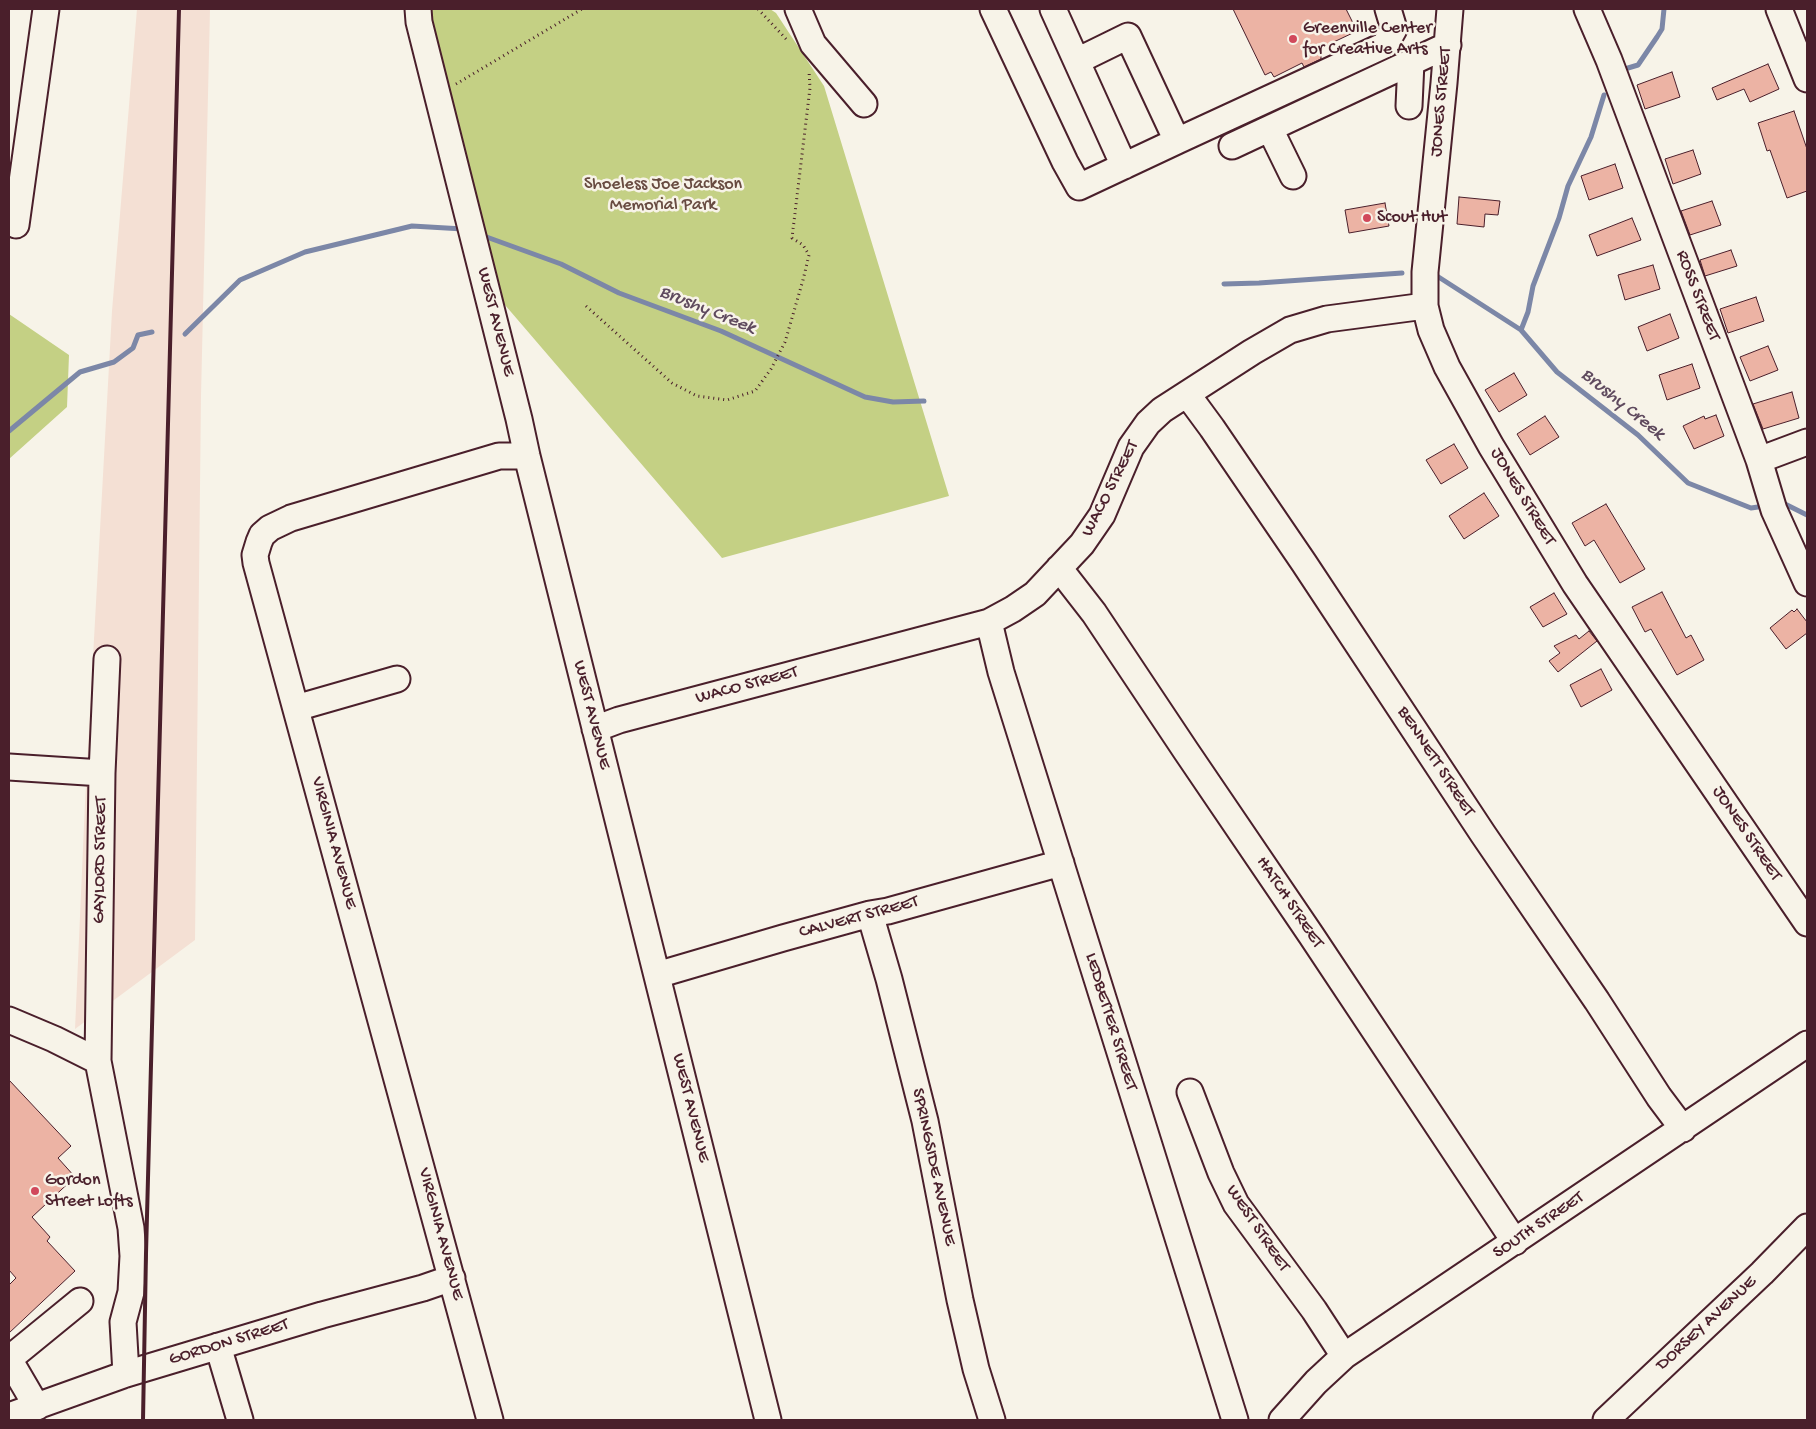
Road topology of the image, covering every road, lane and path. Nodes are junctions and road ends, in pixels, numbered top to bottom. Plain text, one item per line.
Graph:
1 (46, 9) edge
2 (418, 9) edge
3 (582, 9) edge
4 (758, 9) edge
5 (798, 9) edge
6 (992, 9) edge
7 (1052, 9) edge
8 (1388, 9) edge
9 (1450, 9) edge
10 (1587, 9) edge
11 (1779, 9) edge
12 (1448, 45) junction
13 (793, 49) dead end
14 (1077, 61) junction
15 (1411, 62) junction
16 (804, 64) dead end
17 (1807, 79) edge
18 (452, 86) dead end
19 (864, 104) dead end
20 (1409, 106) dead end
21 (1270, 129) junction
22 (1177, 141) junction
23 (1232, 146) dead end
24 (1124, 166) junction
25 (1293, 176) dead end
26 (18, 225) edge
27 (586, 306) dead end
28 (1425, 306) junction
29 (1187, 394) junction
30 (1807, 442) edge
31 (527, 456) junction
32 (1759, 460) junction
33 (1060, 568) junction
34 (1807, 583) edge
35 (988, 622) junction
36 (107, 659) dead end
37 (397, 680) dead end
38 (296, 708) junction
39 (595, 729) junction
40 (9, 767) edge
41 (102, 773) junction
42 (1061, 863) junction
43 (870, 914) junction
44 (1807, 923) edge
45 (657, 975) junction
46 (9, 1020) edge
47 (1807, 1044) edge
48 (98, 1061) junction
49 (1190, 1092) dead end
50 (1683, 1129) junction
51 (1807, 1227) edge
52 (1515, 1242) junction
53 (452, 1278) junction
54 (80, 1301) dead end
55 (218, 1346) junction
56 (1344, 1356) junction
57 (126, 1374) junction
58 (37, 1407) junction
59 (9, 1416) edge
60 (240, 1420) edge
61 (490, 1420) edge
62 (768, 1420) edge
63 (992, 1420) edge
64 (1235, 1420) edge
65 (1282, 1420) edge
66 (1606, 1420) edge

1 - 26 street
2 - 31 street, WEST AVENUE
3 - 18 path
4 - 13 path
5 - 19 street
6 - 24 street
7 - 14 street
8 - 22 street
9 - 12 street, JONES STREET
10 - 32 street, ROSS STREET
11 - 17 street
12 - 15 street
12 - 28 street, JONES STREET
14 - 22 street
14 - 24 street
15 - 20 street
15 - 21 street
16 - 27 path
21 - 23 street
21 - 25 street
22 - 24 street
28 - 29 street, WACO STREET
28 - 44 street, JONES STREET
29 - 33 street, WACO STREET
29 - 50 street, BENNETT STREET
30 - 32 street
31 - 38 street, VIRGINIA AVENUE
31 - 39 street, WEST AVENUE
32 - 34 street, ROSS STREET
33 - 35 street, WACO STREET
33 - 52 street, HATCH STREET
35 - 39 street, WACO STREET
35 - 42 street, LEDBETTER STREET
36 - 41 street, GAYLORD STREET
37 - 38 street
38 - 53 street, VIRGINIA AVENUE
39 - 45 street, WEST AVENUE
40 - 41 street
41 - 48 street, GAYLORD STREET
42 - 43 street, CALVERT STREET
42 - 64 street, LEDBETTER STREET
43 - 45 street, CALVERT STREET
43 - 63 street, SPRINGSIDE AVENUE
45 - 62 street, WEST AVENUE
46 - 48 street
47 - 50 street, SOUTH STREET
48 - 57 street, GAYLORD STREET
49 - 56 street, WEST STREET
50 - 52 street, SOUTH STREET
51 - 66 street, DORSEY AVENUE
52 - 56 street, SOUTH STREET
53 - 55 street, GORDON STREET
53 - 61 street, VIRGINIA AVENUE
54 - 58 street
55 - 57 street, GORDON STREET
55 - 60 street
56 - 65 street, SOUTH STREET
57 - 58 street, GORDON STREET
58 - 59 street, GORDON STREET

